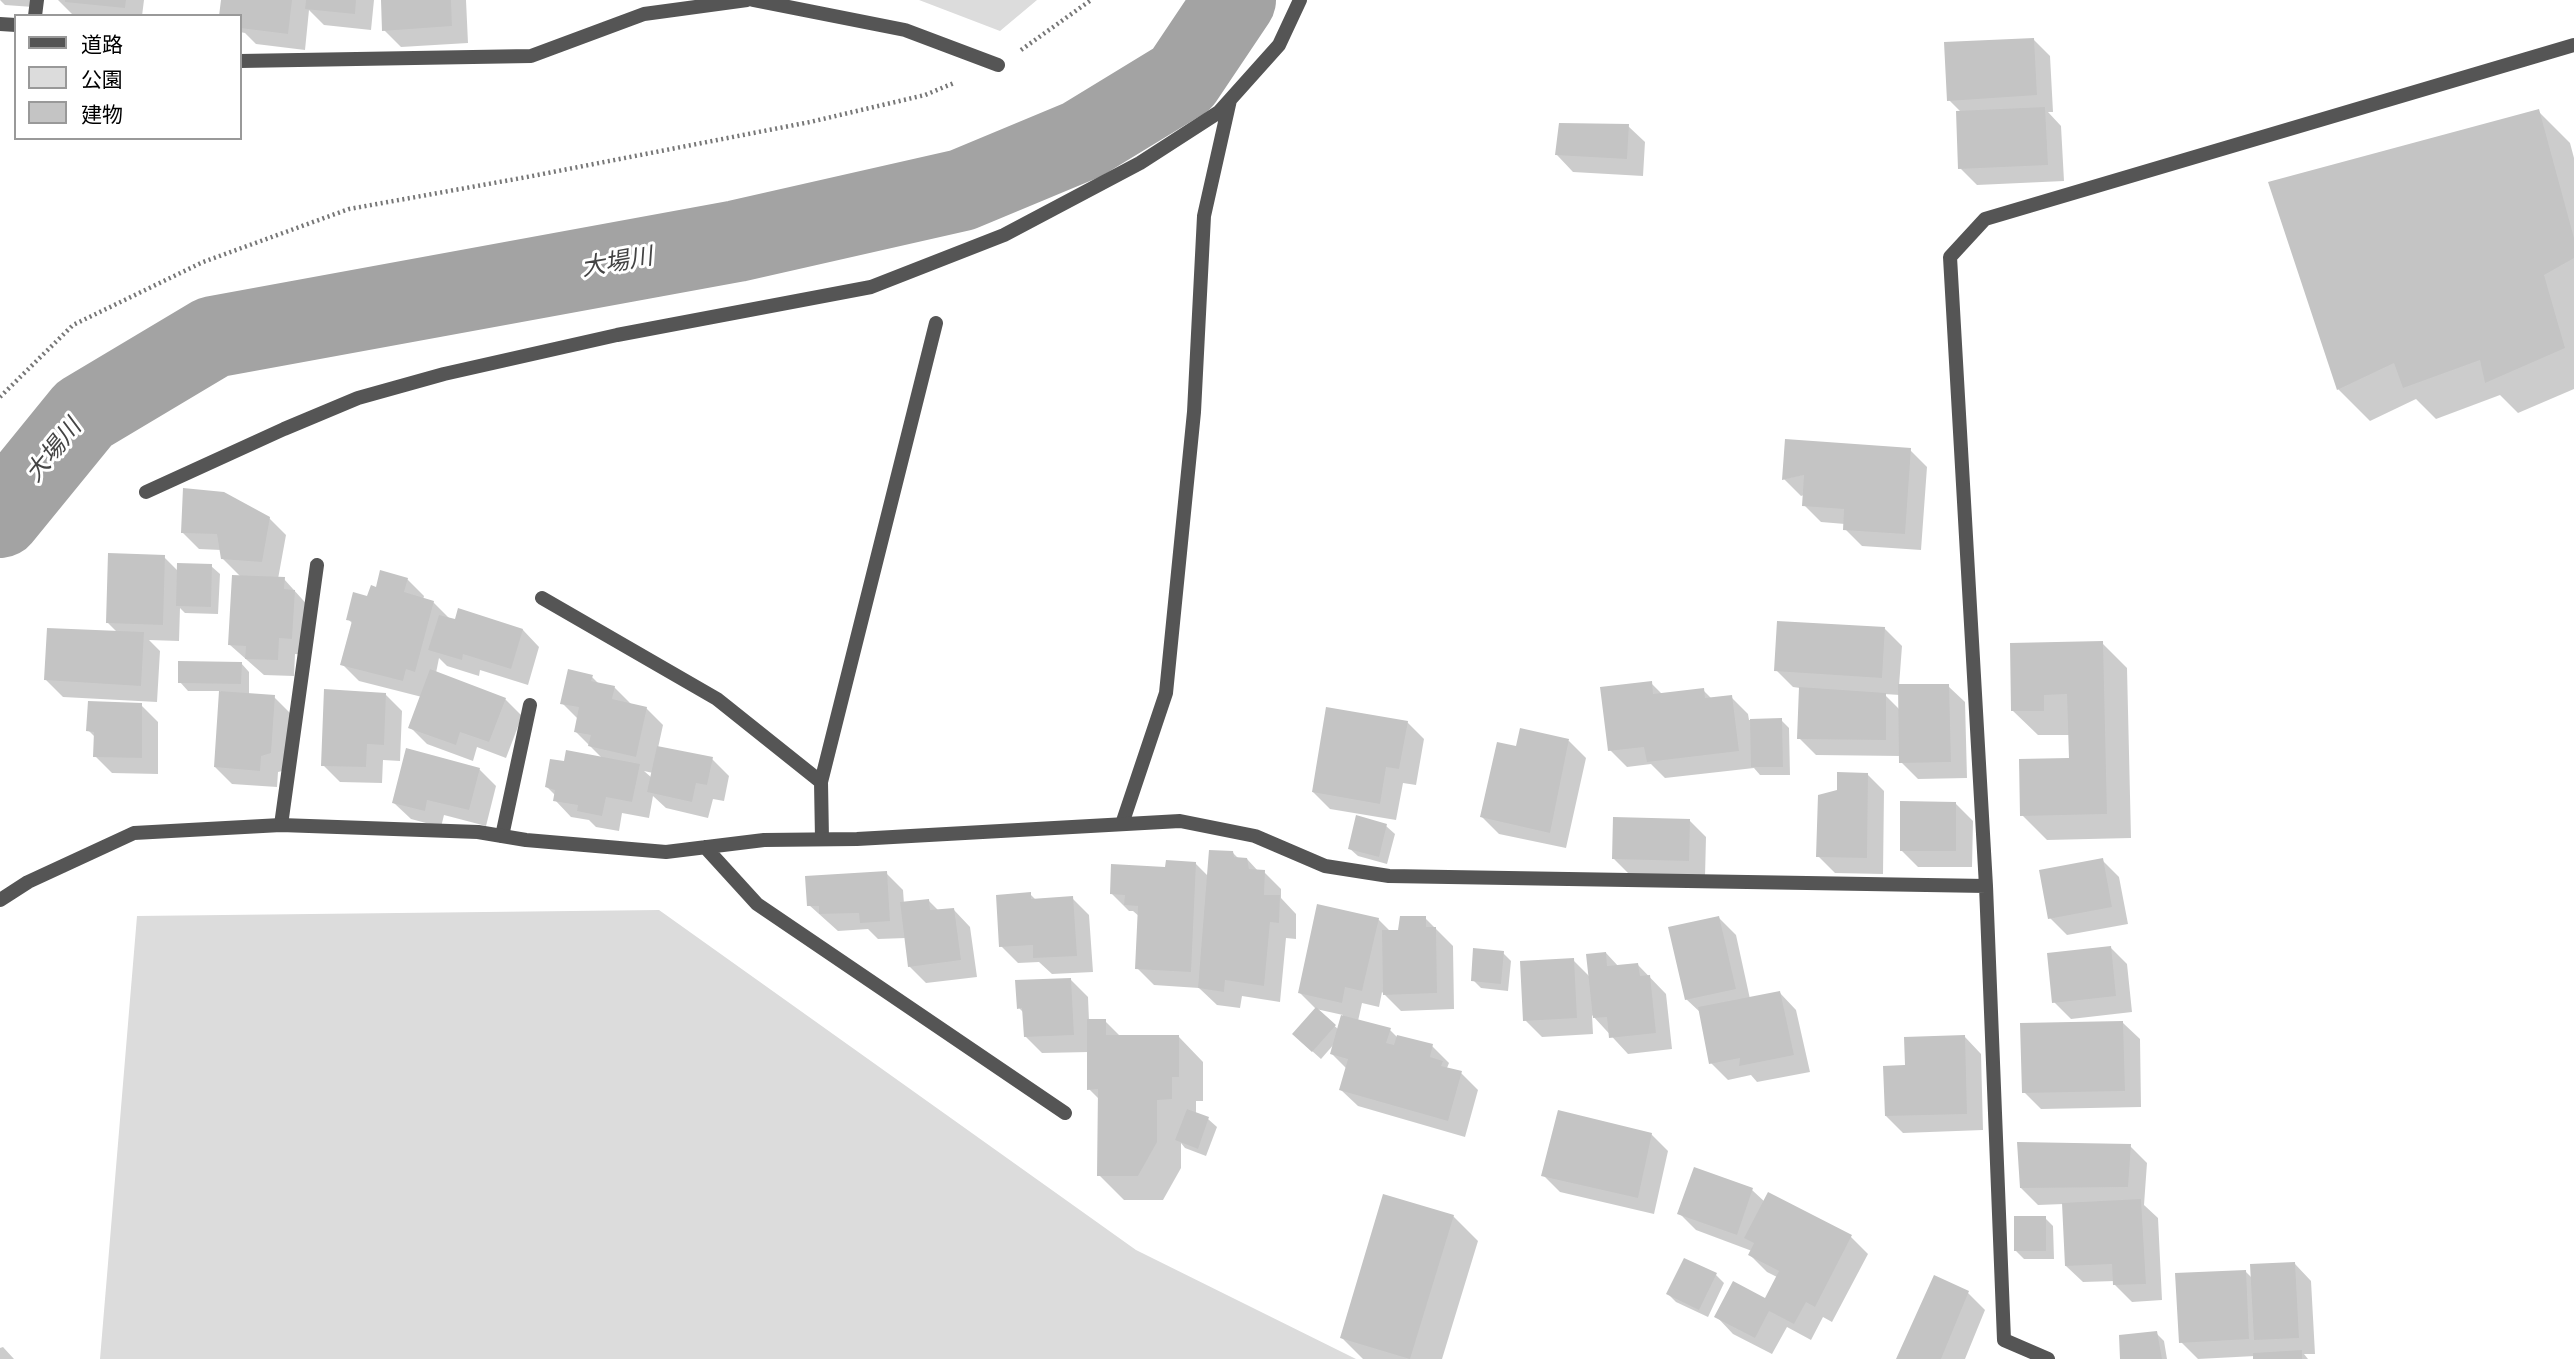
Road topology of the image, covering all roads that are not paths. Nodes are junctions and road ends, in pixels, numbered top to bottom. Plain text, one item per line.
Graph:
1 (747, 0) edge
2 (753, 0) edge
3 (1300, 0) edge
4 (2574, 45) edge
5 (242, 61) edge
6 (998, 65) road end
7 (1231, 99) junction
8 (936, 323) dead end
9 (146, 492) dead end
10 (317, 565) dead end
11 (542, 598) dead end
12 (530, 705) dead end
13 (821, 782) junction
14 (1122, 824) junction
15 (281, 825) junction
16 (502, 836) junction
17 (822, 839) junction
18 (705, 847) junction
19 (1986, 886) junction
20 (0, 900) edge
21 (1065, 1113) dead end
22 (2048, 1359) edge

1 - 5 street
2 - 6 street
3 - 7 street
4 - 19 street
7 - 9 street
7 - 14 street
8 - 13 street
10 - 15 street
11 - 13 street
12 - 16 street
13 - 17 street
14 - 17 street
14 - 19 street
15 - 16 street
15 - 20 street
16 - 18 street
17 - 18 street
18 - 21 street
19 - 22 street

